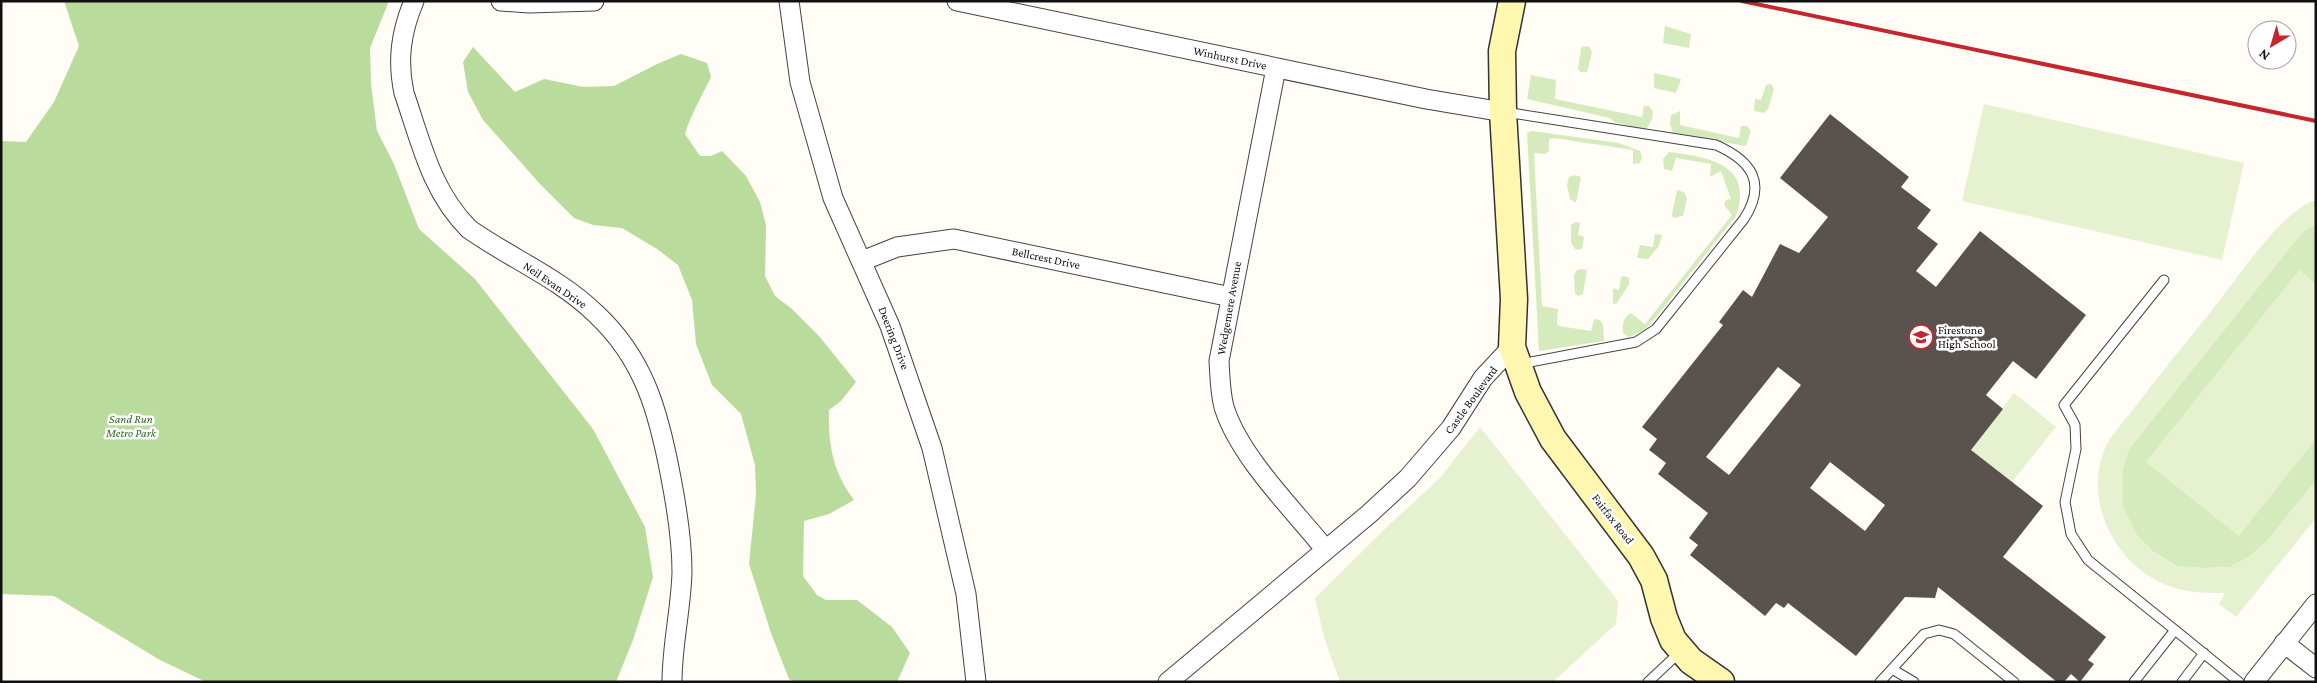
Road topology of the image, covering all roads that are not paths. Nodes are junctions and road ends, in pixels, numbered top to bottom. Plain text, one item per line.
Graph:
1 (414, 1) edge
2 (501, 1) edge
3 (594, 1) edge
4 (789, 1) edge
5 (957, 1) edge
6 (1512, 1) edge
7 (1276, 68) junction
8 (1503, 112) junction
9 (862, 262) junction
10 (2164, 280) dead end
11 (1231, 297) junction
12 (1515, 356) junction
13 (1325, 549) junction
14 (2316, 604) edge
15 (2175, 630) junction
16 (2284, 644) junction
17 (1681, 651) junction
18 (2204, 653) junction
19 (1892, 668) junction
20 (2316, 668) edge
21 (672, 682) edge
22 (976, 682) edge
23 (1168, 682) edge
24 (1648, 682) edge
25 (1721, 682) edge
26 (1880, 682) edge
27 (1914, 682) edge
28 (2014, 682) edge
29 (2134, 682) edge
30 (2182, 682) edge
31 (2239, 682) edge
32 (2254, 682) edge

1 - 21 street, Neil Evan Drive
2 - 3 street
4 - 9 street, Deering Drive
5 - 7 street, Winhurst Drive
6 - 8 street
7 - 8 street, Winhurst Drive
7 - 11 street, Wedgemere Avenue
8 - 12 street
8 - 12 lane
9 - 11 street, Bellcrest Drive
9 - 22 street, Deering Drive
10 - 15 lane
11 - 13 street, Wedgemere Avenue
12 - 13 street, Castle Boulevard
12 - 17 street, Fairfax Road
13 - 23 street, Castle Boulevard
14 - 16 street
15 - 18 lane
15 - 29 lane
16 - 20 street
16 - 32 street
17 - 24 lane
17 - 25 street, Fairfax Road
18 - 30 lane
18 - 31 lane
19 - 26 lane
19 - 27 lane
19 - 28 lane

